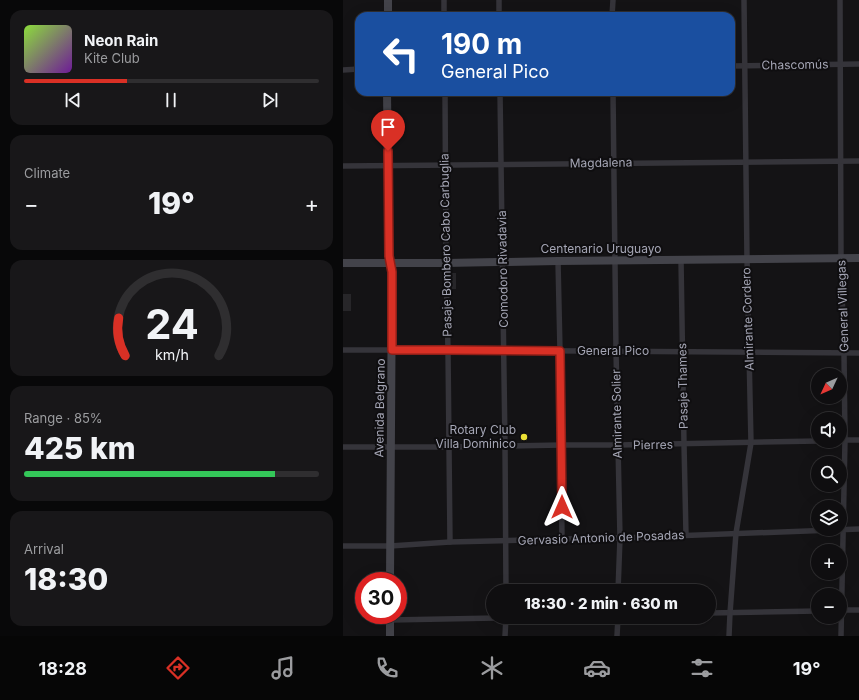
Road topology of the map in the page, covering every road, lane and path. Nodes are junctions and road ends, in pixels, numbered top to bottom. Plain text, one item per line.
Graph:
1 (388, 0) edge
2 (444, 0) edge
3 (499, 0) edge
4 (613, 0) edge
5 (744, 0) edge
6 (840, 0) edge
7 (388, 12) edge
8 (445, 12) edge
9 (499, 12) edge
10 (613, 12) edge
11 (840, 64) junction
12 (859, 64) edge
13 (735, 66) edge
14 (745, 66) junction
15 (343, 70) edge
16 (355, 70) edge
17 (387, 96) edge
18 (445, 96) edge
19 (500, 96) edge
20 (613, 96) edge
21 (745, 161) junction
22 (840, 161) junction
23 (859, 161) edge
24 (614, 163) junction
25 (502, 164) junction
26 (445, 165) junction
27 (343, 166) edge
28 (388, 166) junction
29 (841, 258) junction
30 (859, 258) edge
31 (747, 259) junction
32 (615, 260) junction
33 (681, 260) junction
34 (558, 261) junction
35 (503, 262) junction
36 (343, 263) edge
37 (391, 263) junction
38 (446, 263) junction
39 (343, 350) edge
40 (392, 350) junction
41 (448, 350) junction
42 (504, 350) junction
43 (560, 351) junction
44 (616, 351) junction
45 (683, 352) junction
46 (749, 352) junction
47 (845, 353) junction
48 (859, 353) edge
49 (844, 412) edge
50 (847, 440) edge
51 (859, 440) edge
52 (811, 441) edge
53 (751, 443) junction
54 (684, 444) junction
55 (505, 445) junction
56 (562, 445) junction
57 (618, 445) junction
58 (343, 447) edge
59 (391, 447) junction
60 (449, 447) junction
61 (843, 448) edge
62 (844, 500) edge
63 (859, 528) edge
64 (847, 529) edge
65 (811, 530) edge
66 (736, 533) junction
67 (686, 535) junction
68 (844, 536) edge
69 (620, 538) junction
70 (562, 539) junction
71 (506, 541) junction
72 (450, 542) junction
73 (343, 546) edge
74 (391, 546) junction
75 (390, 572) edge
76 (506, 584) edge
77 (618, 584) edge
78 (842, 588) edge
79 (847, 610) edge
80 (859, 610) edge
81 (811, 611) edge
82 (730, 612) junction
83 (716, 613) edge
84 (407, 618) edge
85 (486, 618) edge
86 (390, 624) edge
87 (506, 624) edge
88 (618, 624) edge
89 (841, 624) edge
90 (390, 636) edge
91 (505, 636) edge
92 (617, 636) edge
93 (729, 636) edge
94 (841, 636) edge

1 - 7 street
2 - 8 street
3 - 9 street
4 - 10 street
5 - 14 street, Almirante Cordero
6 - 11 street, General Villegas
11 - 12 street, Chascomús
11 - 14 street, Chascomús
11 - 22 street, General Villegas
13 - 14 street, Chascomús
14 - 21 street, Almirante Cordero
15 - 16 street
17 - 28 street, Avenida Belgrano
18 - 26 street, Pasaje Bombero Cabo Carbuglia
19 - 25 street, Comodoro Rivadavia
20 - 24 street, Almirante Solier
21 - 22 street, Magdalena
21 - 24 street, Magdalena
21 - 31 street, Almirante Cordero
22 - 23 street, Magdalena
22 - 29 street, General Villegas
24 - 25 street, Magdalena
24 - 32 street, Almirante Solier
25 - 26 street, Magdalena
25 - 35 street, Comodoro Rivadavia
26 - 28 street, Magdalena
26 - 38 street, Pasaje Bombero Cabo Carbuglia
27 - 28 street, Magdalena
28 - 37 street, Avenida Belgrano
29 - 30 street, Centenario Uruguayo
29 - 31 street, Centenario Uruguayo
29 - 47 street, General Villegas
31 - 33 street, Centenario Uruguayo
31 - 46 street, Almirante Cordero
32 - 33 street, Centenario Uruguayo
32 - 34 street, Centenario Uruguayo
32 - 44 street, Almirante Solier
33 - 45 street, Pasaje Thames
34 - 35 street, Centenario Uruguayo
34 - 43 street
35 - 38 street, Centenario Uruguayo
35 - 42 street, Comodoro Rivadavia
36 - 37 street, Centenario Uruguayo
37 - 38 street, Centenario Uruguayo
37 - 40 street, Avenida Belgrano
38 - 41 street, Pasaje Bombero Cabo Carbuglia
39 - 40 street, General Pico
40 - 41 street, General Pico
40 - 59 street, Avenida Belgrano
41 - 42 street, General Pico
41 - 60 street, Pasaje Bombero Cabo Carbuglia
42 - 43 street, General Pico
42 - 55 street, Comodoro Rivadavia
43 - 44 street, General Pico
43 - 56 street
44 - 45 street, General Pico
44 - 57 street, Almirante Solier
45 - 46 street, General Pico
45 - 54 street, Pasaje Thames
46 - 47 street, General Pico
46 - 53 street, Almirante Cordero
47 - 48 street, General Pico
47 - 49 street, General Villegas
50 - 51 street
52 - 53 street, Pierres
53 - 54 street, Pierres
53 - 66 street, Almirante Cordero
54 - 57 street, Pierres
54 - 67 street, Pasaje Thames
55 - 56 street, Pierres
55 - 60 street, Pierres
55 - 71 street, Comodoro Rivadavia
56 - 57 street, Pierres
56 - 70 street
57 - 69 street, Almirante Solier
58 - 59 street, Pierres
59 - 60 street, Pierres
59 - 74 street, Avenida Belgrano
60 - 72 street, Pasaje Bombero Cabo Carbuglia
61 - 62 street, General Villegas
63 - 64 street, Gervasio Antonio de Posadas
65 - 66 street, Gervasio Antonio de Posadas
66 - 67 street, Gervasio Antonio de Posadas
66 - 82 street, Almirante Cordero
67 - 69 street, Gervasio Antonio de Posadas
68 - 78 street, General Villegas
69 - 70 street, Gervasio Antonio de Posadas
69 - 77 street, Almirante Solier
70 - 71 street, Gervasio Antonio de Posadas
71 - 72 street, Gervasio Antonio de Posadas
71 - 76 street, Comodoro Rivadavia
72 - 74 street, Gervasio Antonio de Posadas
73 - 74 street, Gervasio Antonio de Posadas
74 - 75 street, Avenida Belgrano
79 - 80 street
81 - 82 street
82 - 83 street
82 - 93 street, Almirante Cordero
84 - 85 street
86 - 90 street
87 - 91 street
88 - 92 street
89 - 94 street, General Villegas

